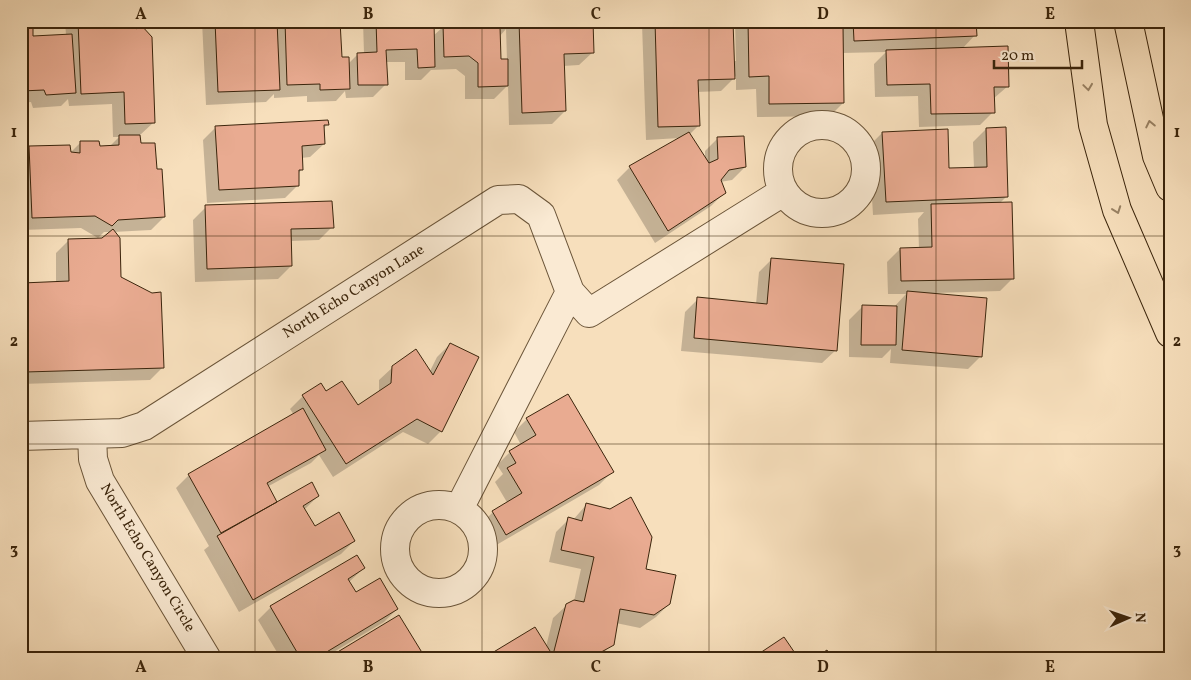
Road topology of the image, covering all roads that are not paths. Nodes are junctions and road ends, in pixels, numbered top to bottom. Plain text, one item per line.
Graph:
1 (1079, 21) edge
2 (1128, 21) edge
3 (1170, 187) edge
4 (783, 192) dead end
5 (570, 292) junction
6 (1170, 333) edge
7 (92, 435) junction
8 (21, 436) edge
9 (459, 510) dead end
10 (207, 659) edge

1 -> 6 main road
3 -> 2 main road
4 - 5 street, North Echo Canyon Lane
5 - 7 street, North Echo Canyon Lane
5 - 9 street
7 - 8 street
7 - 10 street, North Echo Canyon Circle

